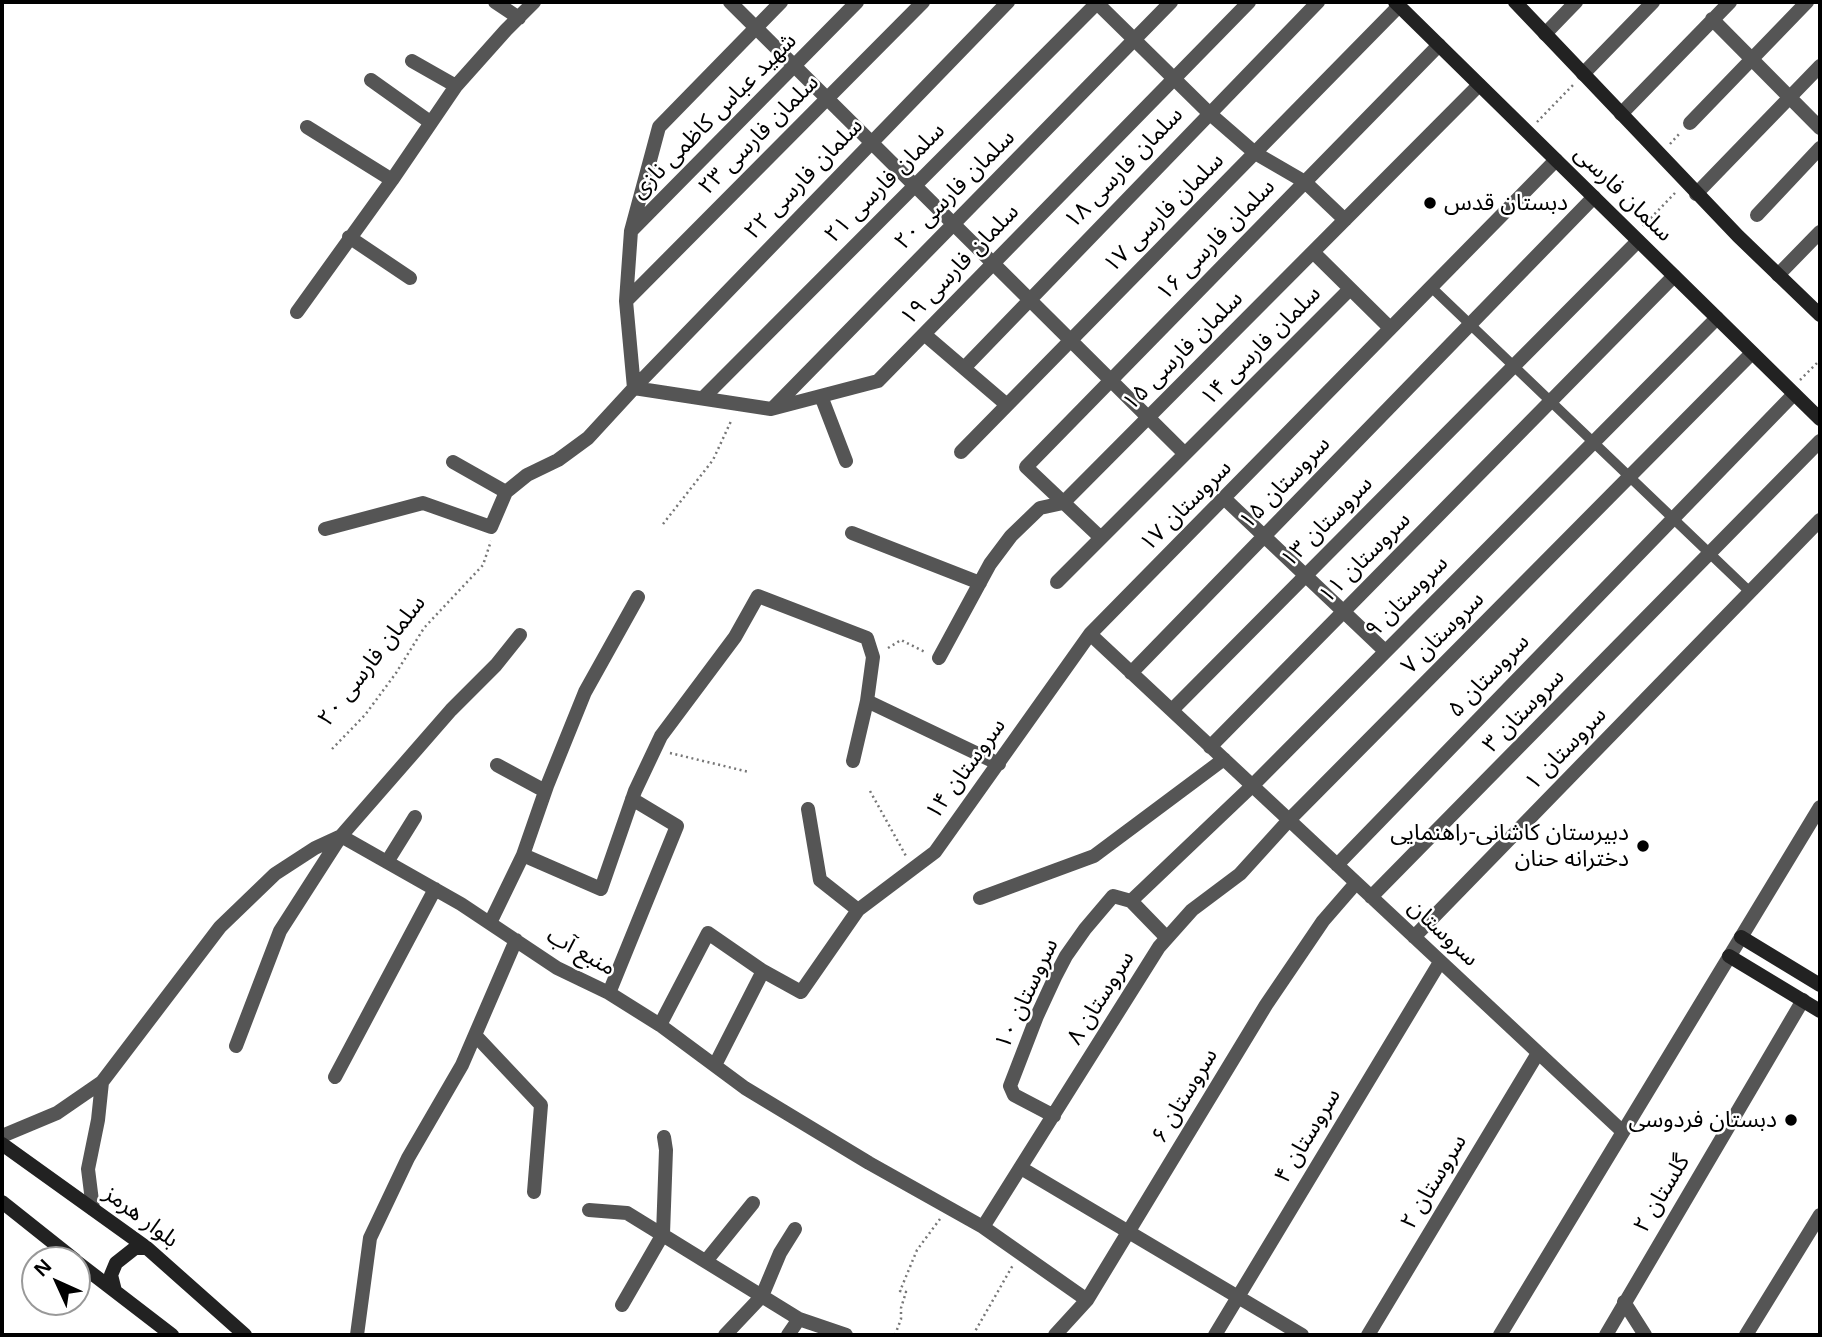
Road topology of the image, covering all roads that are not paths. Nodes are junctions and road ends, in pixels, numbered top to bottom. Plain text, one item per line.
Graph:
1 (495, 2) edge
2 (534, 2) edge
3 (730, 2) edge
4 (781, 2) edge
5 (857, 2) edge
6 (923, 2) edge
7 (1008, 2) edge
8 (1097, 2) edge
9 (1171, 2) edge
10 (1249, 2) edge
11 (1318, 2) edge
12 (1515, 2) edge
13 (1576, 2) edge
14 (1653, 2) edge
15 (1730, 2) edge
16 (1807, 2) edge
17 (1397, 4) edge
18 (519, 18) junction
19 (1712, 19) junction
20 (756, 27) junction
21 (1545, 34) junction
22 (1134, 40) junction
23 (1439, 45) junction
24 (1752, 59) junction
25 (412, 61) dead end
26 (795, 66) junction
27 (1820, 66) edge
28 (1583, 74) junction
29 (1174, 79) junction
30 (371, 80) dead end
31 (1479, 85) junction
32 (456, 86) junction
33 (828, 97) junction
34 (1789, 97) junction
35 (1209, 113) junction
36 (1621, 114) junction
37 (430, 122) junction
38 (1690, 123) road end
39 (307, 128) dead end
40 (1820, 128) edge
41 (872, 142) junction
42 (1820, 148) edge
43 (1255, 153) junction
44 (1556, 160) junction
45 (392, 180) junction
46 (1305, 182) junction
47 (915, 185) junction
48 (1696, 194) junction
49 (1594, 197) junction
50 (1757, 215) dead end
51 (1345, 220) junction
52 (954, 223) junction
53 (631, 231) junction
54 (1820, 232) edge
55 (349, 237) junction
56 (1635, 238) junction
57 (1313, 252) junction
58 (994, 263) junction
59 (1778, 275) junction
60 (1674, 276) junction
61 (410, 278) dead end
62 (1431, 286) junction
63 (1350, 289) junction
64 (1029, 298) junction
65 (626, 301) junction
66 (297, 312) dead end
67 (1820, 315) edge
68 (1717, 318) junction
69 (1471, 325) junction
70 (1390, 328) junction
71 (924, 334) junction
72 (1071, 340) junction
73 (1752, 353) junction
74 (1515, 365) junction
75 (964, 368) junction
76 (1111, 380) junction
77 (634, 388) junction
78 (1792, 392) junction
79 (821, 396) junction
80 (704, 397) junction
81 (1551, 401) junction
82 (1007, 405) junction
83 (771, 409) junction
84 (1149, 418) junction
85 (1820, 419) edge
86 (1820, 441) edge
87 (1594, 442) junction
88 (961, 452) dead end
89 (1185, 454) junction
90 (846, 461) dead end
91 (453, 462) dead end
92 (1630, 478) junction
93 (506, 492) junction
94 (1225, 499) junction
95 (1063, 503) junction
96 (1673, 519) junction
97 (1820, 520) edge
98 (325, 529) dead end
99 (852, 533) dead end
100 (1265, 536) junction
101 (1101, 538) junction
102 (1709, 555) junction
103 (1306, 576) junction
104 (1057, 582) dead end
105 (980, 583) junction
106 (1750, 592) junction
107 (638, 597) dead end
108 (1343, 612) junction
109 (1090, 634) junction
110 (520, 635) dead end
111 (1385, 651) junction
112 (939, 658) road end
113 (1131, 673) junction
114 (867, 701) junction
115 (1172, 710) junction
116 (1210, 747) junction
117 (1224, 759) junction
118 (852, 761) dead end
119 (999, 764) junction
120 (497, 765) dead end
121 (1252, 786) junction
122 (545, 791) junction
123 (632, 799) junction
124 (1820, 807) edge
125 (808, 809) dead end
126 (415, 817) dead end
127 (1289, 820) junction
128 (341, 836) junction
129 (523, 855) junction
130 (387, 862) junction
131 (1337, 865) junction
132 (1356, 883) junction
133 (435, 889) junction
134 (1371, 897) junction
135 (980, 898) dead end
136 (1131, 901) junction
137 (858, 910) junction
138 (490, 923) junction
139 (1414, 937) junction
140 (1741, 937) junction
141 (1167, 938) junction
142 (516, 940) junction
143 (1729, 956) junction
144 (1440, 962) junction
145 (762, 971) junction
146 (1820, 985) edge
147 (609, 993) junction
148 (1803, 1000) junction
149 (1820, 1010) edge
150 (660, 1025) junction
151 (475, 1035) junction
152 (236, 1046) dead end
153 (1538, 1053) junction
154 (715, 1065) junction
155 (335, 1077) dead end
156 (102, 1082) junction
157 (1054, 1116) junction
158 (1622, 1131) junction
159 (2, 1136) edge
160 (664, 1137) dead end
161 (2, 1144) edge
162 (1021, 1168) junction
163 (534, 1192) dead end
164 (2, 1202) edge
165 (753, 1203) dead end
166 (93, 1209) junction
167 (589, 1210) dead end
168 (1820, 1215) edge
169 (983, 1227) junction
170 (795, 1229) dead end
171 (1129, 1232) junction
172 (663, 1234) junction
173 (57, 1246) edge
174 (147, 1248) junction
175 (706, 1261) junction
176 (91, 1273) edge
177 (115, 1291) junction
178 (762, 1296) junction
179 (1238, 1297) junction
180 (1087, 1300) junction
181 (1624, 1302) junction
182 (622, 1305) dead end
183 (799, 1319) junction
184 (172, 1335) edge
185 (245, 1335) edge
186 (357, 1335) edge
187 (725, 1335) edge
188 (788, 1335) edge
189 (846, 1335) edge
190 (1055, 1335) edge
191 (1216, 1335) edge
192 (1302, 1335) edge
193 (1368, 1335) edge
194 (1500, 1335) edge
195 (1606, 1335) edge
196 (1646, 1335) edge
197 (1745, 1335) edge

1 - 18 street
2 - 18 street
3 - 20 street
4 - 20 street
5 - 26 street, شهید عباس کاظمی نازی
6 - 33 street, سلمان فارسی ۲۳
7 - 41 street, سلمان فارسی ۲۲
8 - 22 street
8 - 47 street, سلمان فارسی ۲۱
9 - 22 street, سلمان فارسی ۲۰
10 - 29 street, سلمان فارسی ۱۹
11 - 35 street, سلمان فارسی ۱۸
12 - 21 street
13 - 21 street
14 - 28 street
15 - 19 street
16 - 24 street
17 - 23 street, سلمان فارسی
17 - 43 street, سلمان فارسی ۱۷
18 - 32 street
19 - 24 street
19 - 36 street
20 - 26 street
20 - 53 street
21 - 28 street
22 - 29 street
22 - 52 street, سلمان فارسی ۲۰
23 - 31 street, سلمان فارسی
23 - 46 street, سلمان فارسی ۱۶
24 - 34 street
24 - 38 street
25 - 32 street
26 - 33 street
26 - 53 street, شهید عباس کاظمی نازی
27 - 34 street
28 - 36 street
29 - 35 street
29 - 58 street, سلمان فارسی ۱۹
30 - 37 street
31 - 44 street, سلمان فارسی
31 - 51 street, سلمان فارسی ۱۵
32 - 37 street
33 - 41 street
33 - 65 street, سلمان فارسی ۲۳
34 - 40 street
34 - 48 street
35 - 43 street
35 - 64 street, سلمان فارسی ۱۸
36 - 48 street
37 - 45 street
39 - 45 street
41 - 47 street
41 - 77 street, سلمان فارسی ۲۲
42 - 50 street
43 - 46 street
43 - 72 street, سلمان فارسی ۱۷
44 - 49 street, سلمان فارسی
44 - 62 street
45 - 55 street
46 - 51 street
46 - 76 street, سلمان فارسی ۱۶
47 - 52 street
47 - 80 street, سلمان فارسی ۲۱
48 - 59 street
49 - 56 street, سلمان فارسی
49 - 69 street, سروستان ۱۵
51 - 57 street, سلمان فارسی ۱۵
52 - 58 street
52 - 83 street, سلمان فارسی ۲۰
53 - 65 street
54 - 59 street
55 - 61 street
55 - 66 street
56 - 60 street, سلمان فارسی
56 - 74 street, سروستان ۱۳
57 - 63 street
57 - 84 street, سلمان فارسی ۱۵
58 - 64 street
58 - 71 street, سلمان فارسی ۱۹
59 - 67 street
60 - 68 street, سلمان فارسی
60 - 81 street, سروستان ۱۱
62 - 69 lane
62 - 70 street
63 - 70 street, سلمان فارسی ۱۴
63 - 89 street, سلمان فارسی ۱۴
64 - 72 street
64 - 75 street, سلمان فارسی ۱۸
65 - 77 street
68 - 73 street, سلمان فارسی
68 - 87 street, سروستان ۹
69 - 74 lane
69 - 100 street, سروستان ۱۵
70 - 94 street, سروستان ۱۷
71 - 75 street
71 - 79 street, سلمان فارسی ۱۹
72 - 76 street
72 - 82 street, سلمان فارسی ۱۷
73 - 78 street, سلمان فارسی
73 - 92 street, سروستان ۷
74 - 81 lane
74 - 103 street, سروستان ۱۳
75 - 82 street
76 - 84 street
76 - 95 street, سلمان فارسی ۱۶
77 - 80 street, سلمان فارسی ۱۹
77 - 93 street
78 - 85 street, سلمان فارسی
78 - 96 street, سروستان ۵
79 - 83 street, سلمان فارسی ۱۹
79 - 90 street
80 - 83 street, سلمان فارسی ۱۹
81 - 87 lane
81 - 108 street, سروستان ۱۱
82 - 88 street, سلمان فارسی ۱۷
84 - 89 street
84 - 95 street, سلمان فارسی ۱۵
86 - 102 street, سروستان ۳
87 - 92 lane
87 - 111 street, سروستان ۹
89 - 101 street, سلمان فارسی ۱۴
91 - 93 street
92 - 96 lane
92 - 127 street, سروستان ۷
93 - 98 street
94 - 100 street
94 - 109 street, سروستان ۱۷
95 - 101 street
95 - 105 street, سلمان فارسی ۱۵
96 - 102 lane
96 - 131 street, سروستان ۵
97 - 106 street, سروستان ۱
99 - 105 street
100 - 103 street
100 - 113 street, سروستان ۱۵
101 - 104 street, سلمان فارسی ۱۴
102 - 106 lane
102 - 134 street, سروستان ۳
103 - 108 street
103 - 115 street, سروستان ۱۳
105 - 112 street, سلمان فارسی ۱۵
106 - 139 street, سروستان ۱
107 - 122 street
108 - 111 street
108 - 116 street, سروستان ۱۱
109 - 113 street
109 - 119 street, سروستان ۱۴
110 - 128 street
111 - 121 street, سروستان ۹
113 - 115 street
114 - 118 street
114 - 119 street
114 - 123 street
115 - 116 street, سروستان
116 - 117 street, سروستان
117 - 121 street, سروستان
117 - 135 street
119 - 137 street, سروستان ۱۴
120 - 122 street
121 - 127 street, سروستان
121 - 136 street, سروستان ۱۰
122 - 129 street
123 - 129 street
123 - 147 street
124 - 140 street
125 - 137 street
126 - 130 street
127 - 131 street, سروستان
127 - 141 street, سروستان ۸
128 - 130 street, منبع آب
128 - 152 street
128 - 156 street
129 - 138 street
130 - 133 street, منبع آب
131 - 132 street, سروستان
132 - 134 street, سروستان
132 - 171 street, سروستان ۶
133 - 138 street, منبع آب
133 - 155 street
134 - 139 street, سروستان
136 - 141 street
136 - 157 street, سروستان ۱۰
137 - 145 street, سروستان ۱۴
138 - 142 street, منبع آب
139 - 144 street, سروستان
140 - 143 street
140 - 146 street
141 - 157 street, سروستان ۸
142 - 147 street, منبع آب
142 - 151 street
143 - 148 street
143 - 158 street
144 - 153 street, سروستان
144 - 179 street, سروستان ۴
145 - 150 street
145 - 154 street
147 - 150 street, منبع آب
148 - 149 street
148 - 181 street, گلستان ۲
150 - 154 street, منبع آب
151 - 163 street
151 - 186 street
153 - 158 street, سروستان
153 - 193 street, سروستان ۲
154 - 169 street, منبع آب
156 - 159 street
156 - 166 street
157 - 162 street, سروستان ۸
158 - 194 street
160 - 172 street
161 - 166 street, بلوار هرمز
162 - 169 street, سروستان ۸
162 - 171 street
164 - 173 street
165 - 175 street
166 - 174 street, بلوار هرمز
167 - 172 street
168 - 197 street
169 - 180 street, منبع آب
170 - 178 street
171 - 179 street
171 - 180 street, سروستان ۶
172 - 175 street
172 - 182 street
174 - 177 street
174 - 185 street, بلوار هرمز
175 - 178 street
176 - 177 street
177 - 184 street
178 - 183 street
178 - 187 street
179 - 191 street, سروستان ۴
179 - 192 street
180 - 190 street, سروستان ۶
181 - 195 street, گلستان ۲
181 - 196 street
183 - 188 street
183 - 189 street

